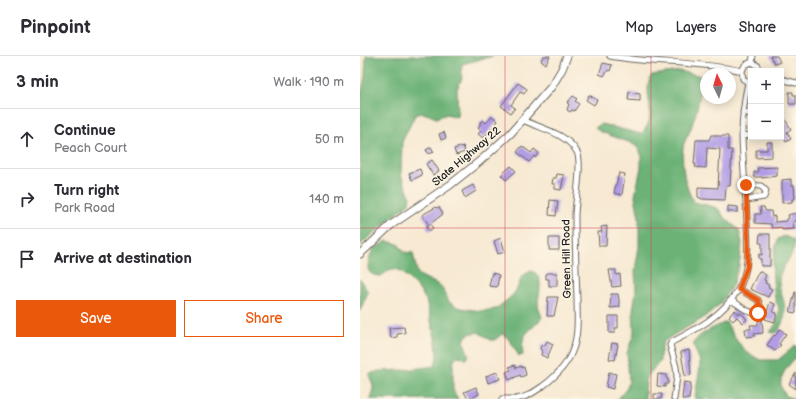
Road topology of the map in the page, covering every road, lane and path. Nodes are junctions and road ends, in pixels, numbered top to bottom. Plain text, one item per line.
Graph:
1 (566, 56) edge
2 (610, 56) edge
3 (753, 56) edge
4 (752, 62) junction
5 (759, 68) edge
6 (742, 71) junction
7 (784, 80) edge
8 (748, 82) edge
9 (796, 83) edge
10 (748, 88) edge
11 (743, 112) junction
12 (748, 113) edge
13 (523, 120) junction
14 (748, 135) edge
15 (742, 136) junction
16 (746, 185) junction
17 (746, 200) junction
18 (360, 254) edge
19 (739, 289) junction
20 (731, 300) junction
21 (502, 399) edge
22 (514, 399) edge
23 (674, 399) edge

1 - 13 main road, State Highway 22
2 - 6 street
3 - 4 street
4 - 5 street
4 - 6 street
6 - 8 street
7 - 9 street
10 - 11 street
11 - 12 street
11 - 15 street
13 - 18 main road, State Highway 22
13 - 22 street, Green Hill Road
14 - 15 street
15 - 16 street
16 - 17 street
16 - 17 street
17 - 19 street
19 - 20 street
19 - 20 street
20 - 23 street
21 - 22 street, Green Hill Road

